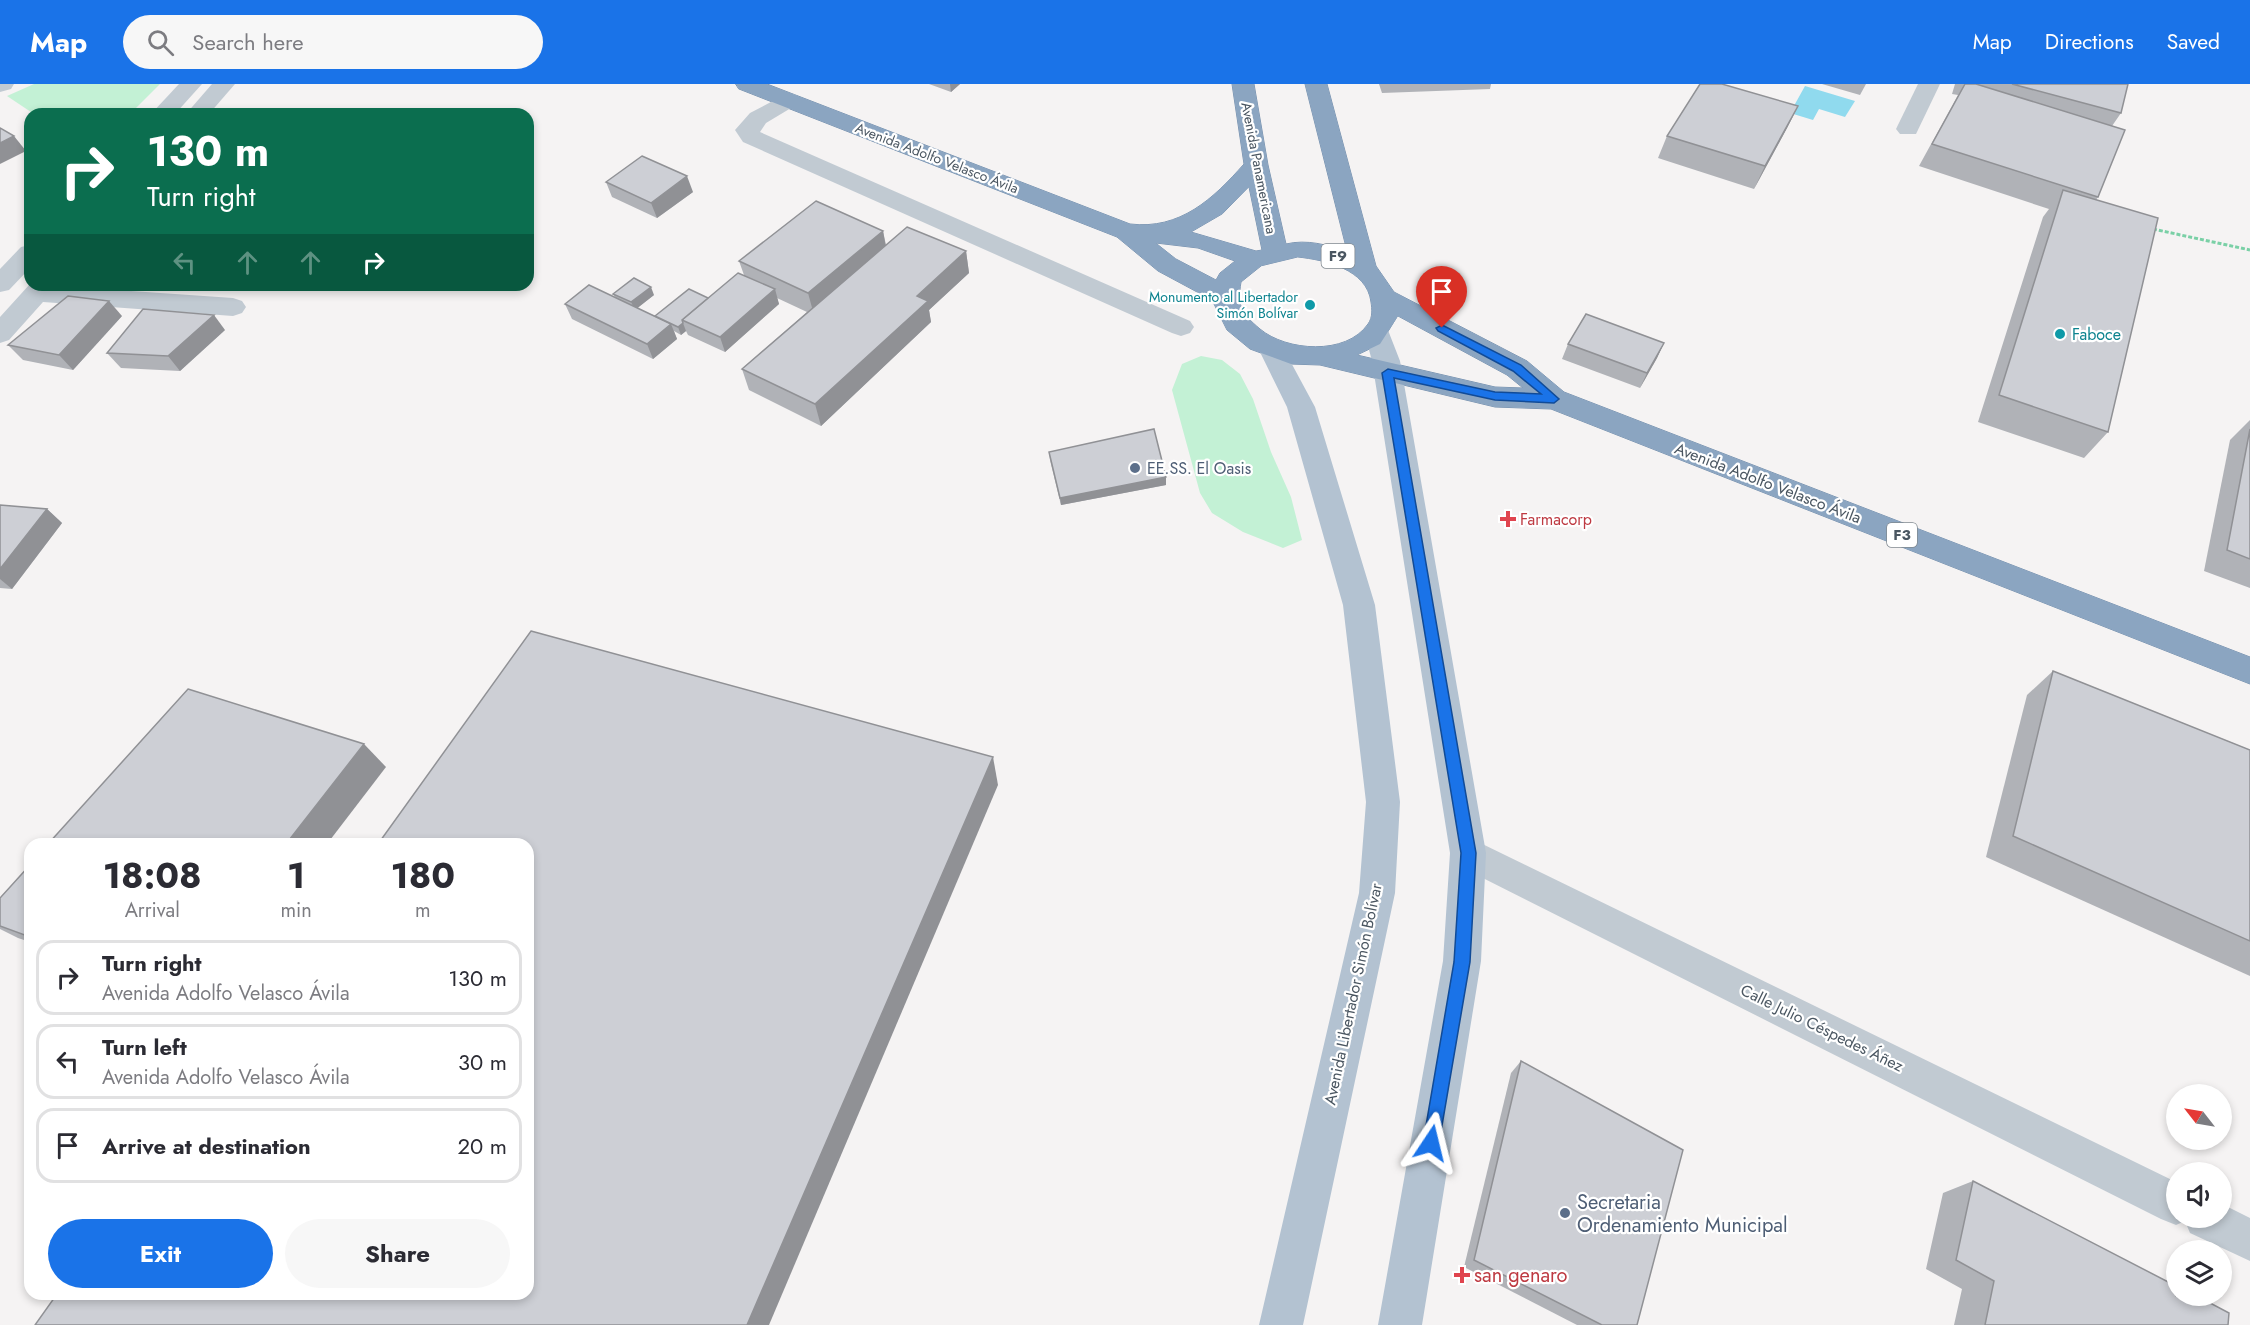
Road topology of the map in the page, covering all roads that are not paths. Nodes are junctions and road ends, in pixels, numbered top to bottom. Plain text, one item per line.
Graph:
1 (191, 84) edge
2 (224, 84) edge
3 (747, 84) edge
4 (1243, 84) edge
5 (1316, 84) edge
6 (1929, 84) edge
7 (788, 100) junction
8 (168, 108) edge
9 (202, 108) edge
10 (1908, 129) dead end
11 (1256, 165) junction
12 (1126, 231) junction
13 (1265, 255) junction
14 (24, 259) edge
15 (1364, 269) junction
16 (0, 284) edge
17 (38, 291) edge
18 (61, 291) edge
19 (1224, 295) junction
20 (232, 307) dead end
21 (1381, 315) junction
22 (1181, 327) dead end
23 (0, 334) edge
24 (1272, 350) junction
25 (1320, 356) junction
26 (1388, 373) junction
27 (1554, 399) junction
28 (2250, 671) edge
29 (1468, 853) junction
30 (2166, 1199) edge
31 (2225, 1228) edge
32 (2250, 1240) edge
33 (1281, 1325) edge
34 (1400, 1325) edge

1 - 8 street
2 - 9 street
3 - 7 highway, Avenida Adolfo Velasco Ávila / F9
4 - 11 highway, Avenida Panamericana
5 - 15 highway, F9
6 - 10 street
7 - 12 highway, Avenida Adolfo Velasco Ávila / F9
7 - 22 street
11 - 12 highway
11 - 13 highway, Avenida Panamericana
12 - 13 highway, Avenida Adolfo Velasco Ávila / F9
12 - 19 highway, Avenida Adolfo Velasco Ávila / F9
13 - 15 highway, F9
13 - 19 highway
14 - 16 street
15 - 21 highway, F9
17 - 23 street
18 - 20 street
19 - 24 highway
21 - 25 highway
21 - 26 main road
21 - 27 highway, Avenida Adolfo Velasco Ávila / F3
24 - 25 highway
24 - 33 main road, Avenida Libertador Simón Bolívar
25 - 26 highway, Avenida Adolfo Velasco Ávila / F3
26 - 27 highway, Avenida Adolfo Velasco Ávila / F3
26 - 29 main road
27 - 28 highway, Avenida Adolfo Velasco Ávila / F3
29 - 30 street, Calle Julio Céspedes Áñez
29 - 34 main road
31 - 32 street

